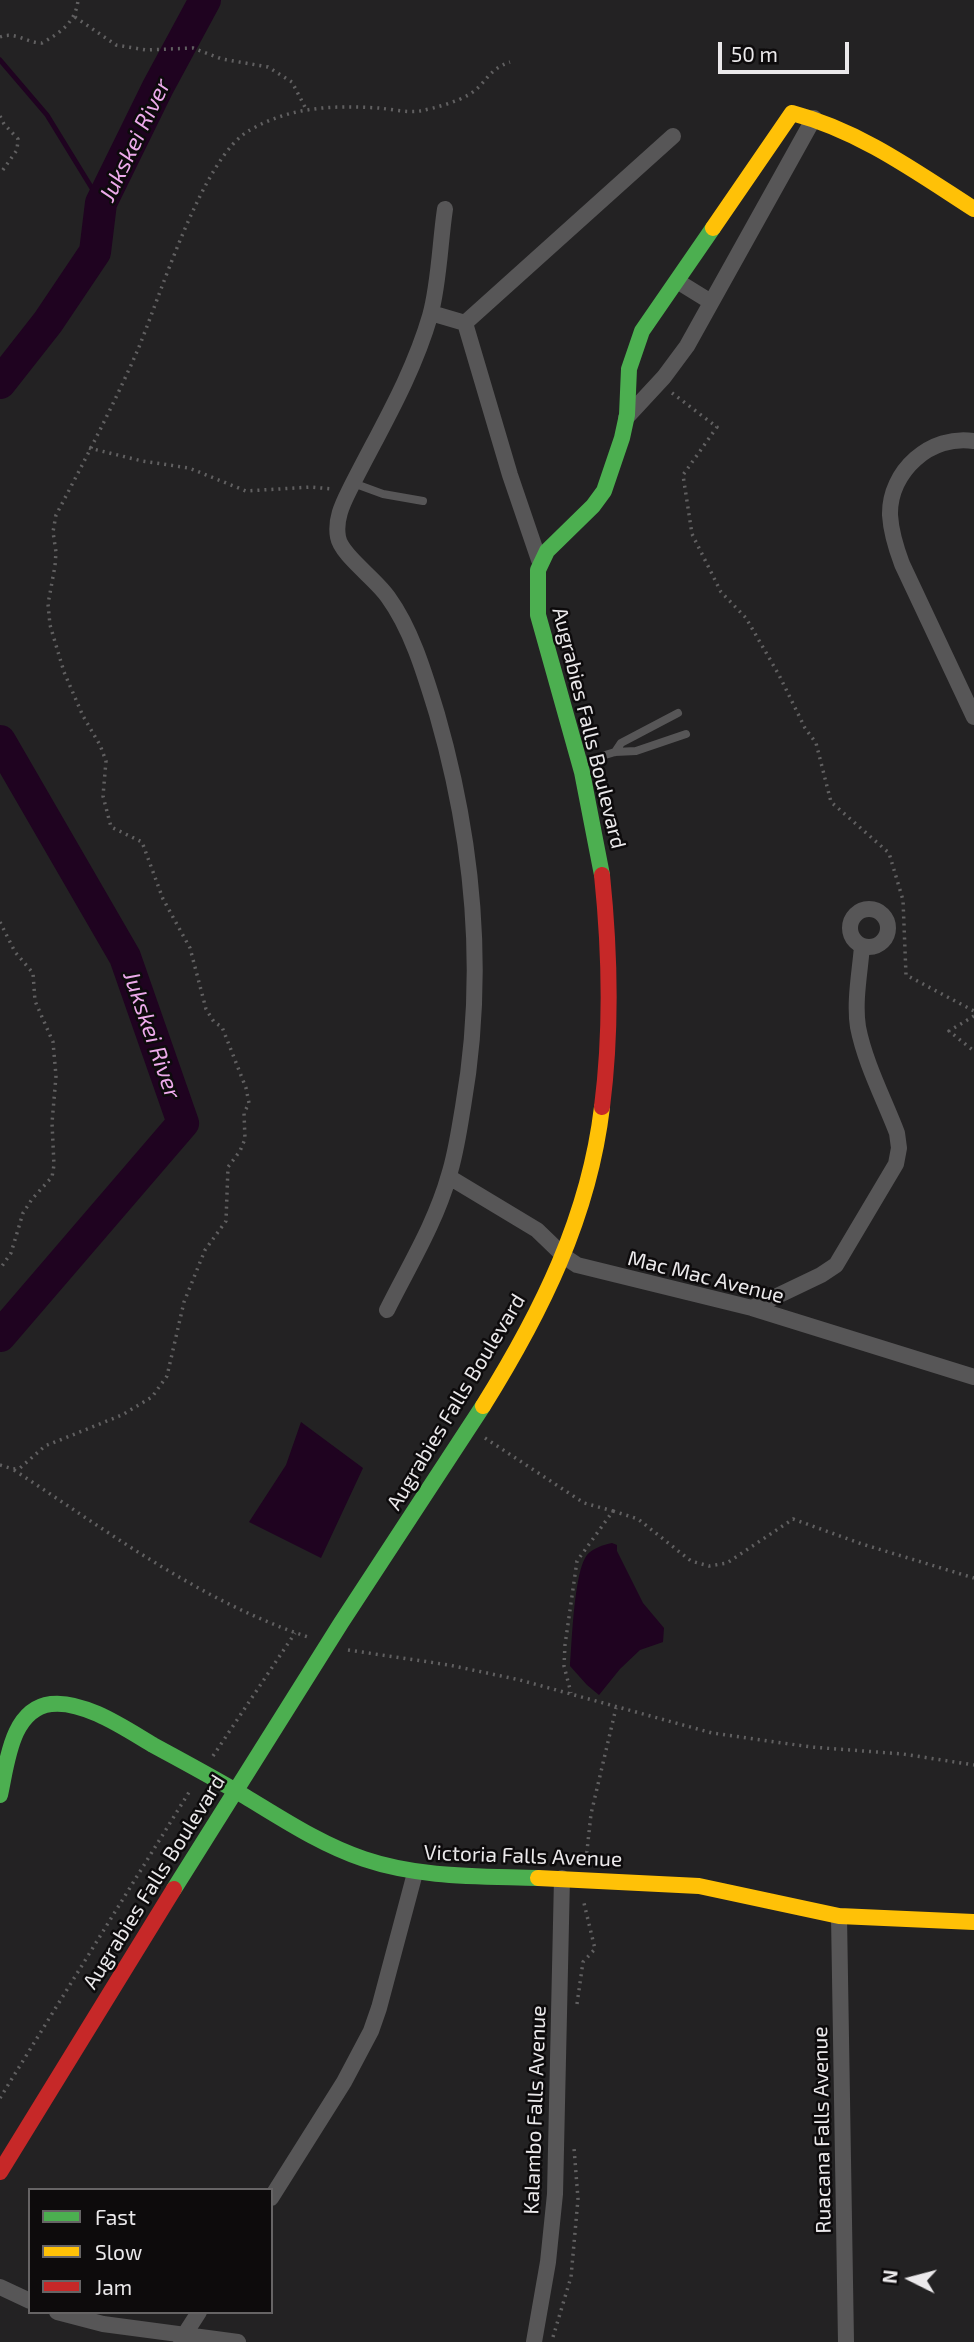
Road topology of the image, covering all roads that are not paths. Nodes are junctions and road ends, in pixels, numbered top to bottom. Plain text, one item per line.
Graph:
1 (814, 118) junction
2 (673, 136) dead end
3 (445, 209) dead end
4 (974, 209) edge
5 (677, 281) junction
6 (711, 302) junction
7 (431, 313) junction
8 (465, 323) junction
9 (626, 418) junction
10 (974, 441) edge
11 (351, 487) junction
12 (423, 500) dead end
13 (539, 560) junction
14 (678, 713) dead end
15 (974, 717) edge
16 (686, 734) dead end
17 (615, 752) junction
18 (579, 762) junction
19 (862, 946) dead end
20 (449, 1177) junction
21 (565, 1258) junction
22 (752, 1308) junction
23 (387, 1310) dead end
24 (974, 1377) edge
25 (235, 1790) junction
26 (0, 1795) edge
27 (415, 1873) junction
28 (562, 1878) junction
29 (839, 1916) junction
30 (974, 1922) edge
31 (0, 2172) edge
32 (273, 2195) edge
33 (0, 2287) edge
34 (28, 2300) edge
35 (65, 2314) edge
36 (198, 2314) edge
37 (182, 2338) edge
38 (238, 2342) edge
39 (534, 2342) edge
40 (846, 2342) edge

1 - 4 street
1 - 5 street
1 - 6 street
2 - 8 street
3 - 7 street
5 - 6 street
5 - 9 street
6 - 9 street
7 - 8 street
7 - 11 street
8 - 13 street
9 - 13 street
10 - 15 street
11 - 12 lane
11 - 20 street
13 - 18 street, Augrabies Falls Boulevard
14 - 17 lane
16 - 17 lane
17 - 18 lane
18 - 21 street, Augrabies Falls Boulevard
19 - 22 street
20 - 21 street, Mac Mac Avenue
20 - 23 street
21 - 22 street, Mac Mac Avenue
21 - 25 street, Augrabies Falls Boulevard
22 - 24 street, Mac Mac Avenue
25 - 26 street, Victoria Falls Avenue
25 - 27 street, Victoria Falls Avenue
25 - 31 street, Augrabies Falls Boulevard
27 - 28 street, Victoria Falls Avenue
27 - 32 street
28 - 29 street, Victoria Falls Avenue
28 - 39 street, Kalambo Falls Avenue
29 - 30 street, Victoria Falls Avenue
29 - 40 street, Ruacana Falls Avenue
33 - 34 street
35 - 37 street
36 - 37 street
37 - 38 street

